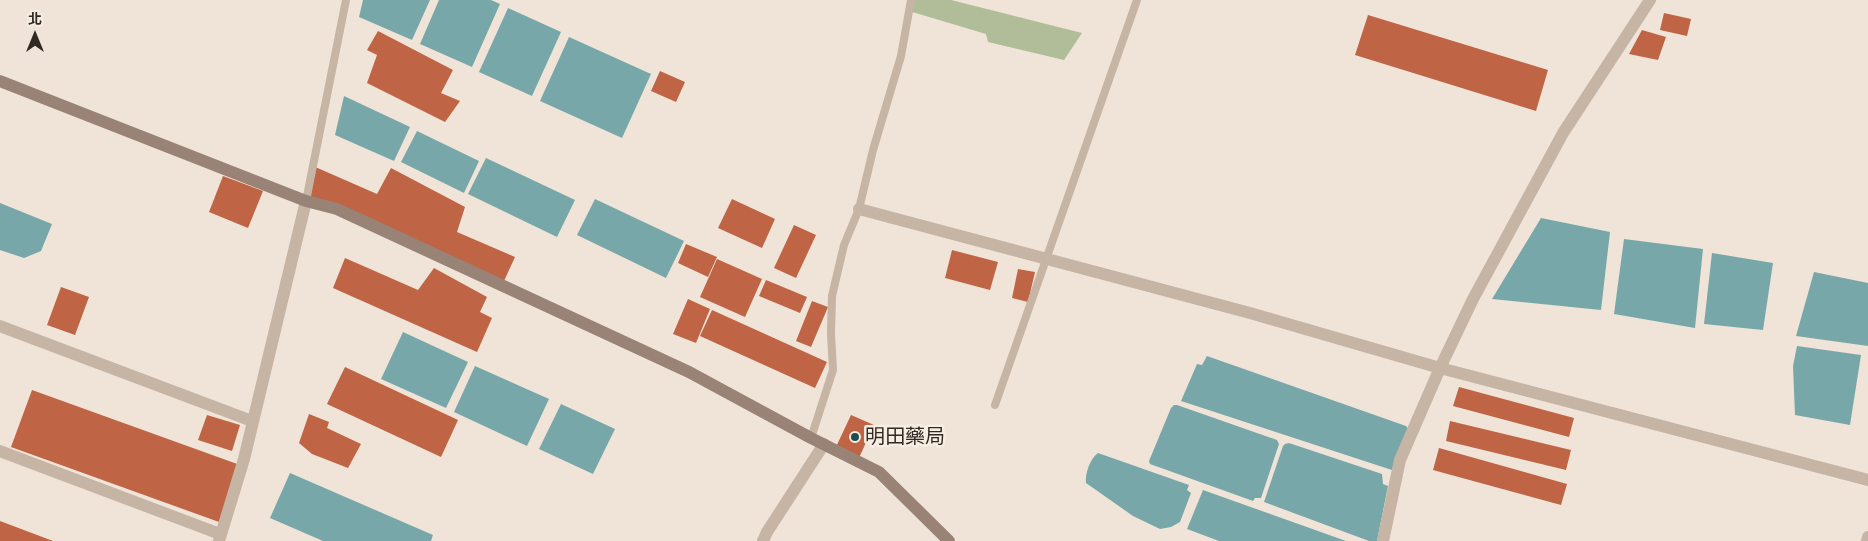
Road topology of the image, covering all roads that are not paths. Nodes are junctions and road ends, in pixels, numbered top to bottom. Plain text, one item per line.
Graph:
1 (346, 0) edge
2 (911, 0) edge
3 (1137, 0) edge
4 (1650, 0) edge
5 (0, 80) edge
6 (306, 201) junction
7 (859, 208) junction
8 (1046, 260) junction
9 (0, 326) edge
10 (1440, 368) junction
11 (995, 406) dead end
12 (252, 421) junction
13 (811, 438) junction
14 (824, 444) junction
15 (0, 451) edge
16 (1868, 480) edge
17 (1868, 537) edge
18 (220, 538) edge
19 (763, 541) edge
20 (949, 541) edge
21 (1383, 541) edge
22 (1867, 541) edge

1 - 6 lane
2 - 7 lane
3 - 8 lane
4 - 10 street
5 - 6 street
6 - 12 street
6 - 13 street
7 - 8 street
7 - 13 lane
8 - 10 street
8 - 11 lane
9 - 12 street
10 - 16 street
10 - 21 street
12 - 18 street
13 - 14 street
14 - 19 street
14 - 20 street
15 - 18 street
17 - 22 street

